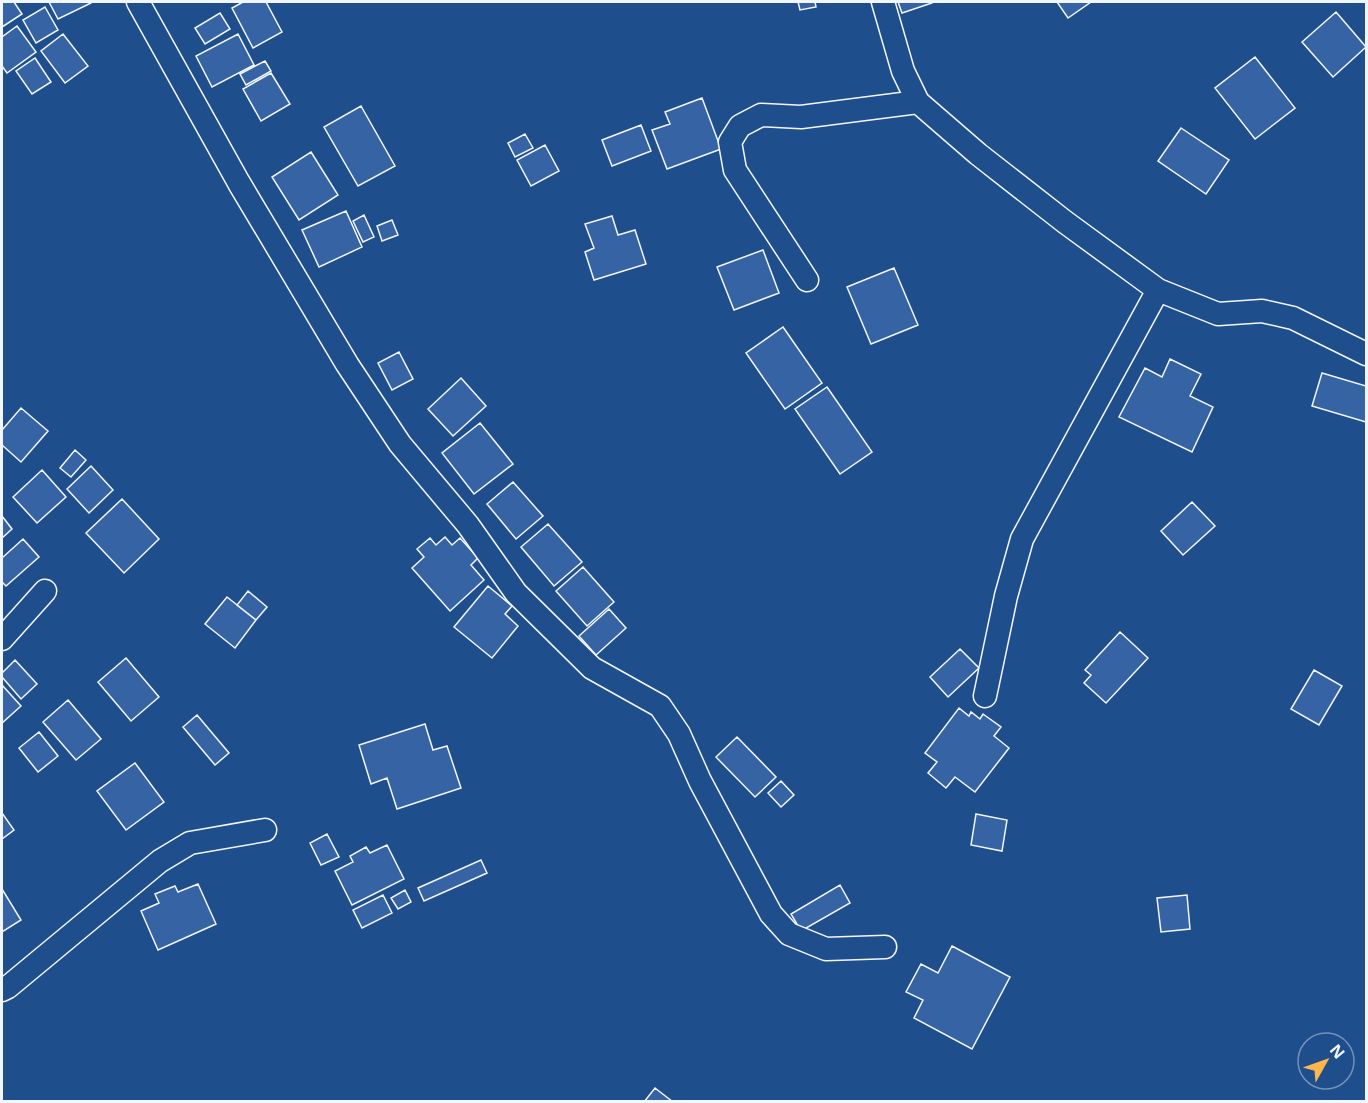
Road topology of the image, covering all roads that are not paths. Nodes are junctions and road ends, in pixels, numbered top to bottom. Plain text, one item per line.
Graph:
1 (138, 2) edge
2 (883, 2) edge
3 (918, 102) junction
4 (807, 280) dead end
5 (1158, 290) junction
6 (1366, 354) edge
7 (45, 591) dead end
8 (2, 639) edge
9 (985, 696) dead end
10 (265, 830) dead end
11 (885, 947) dead end
12 (2, 990) edge

1 - 11 street
2 - 3 street
3 - 4 street
3 - 5 street
5 - 6 street
5 - 9 street
7 - 8 street
10 - 12 street

